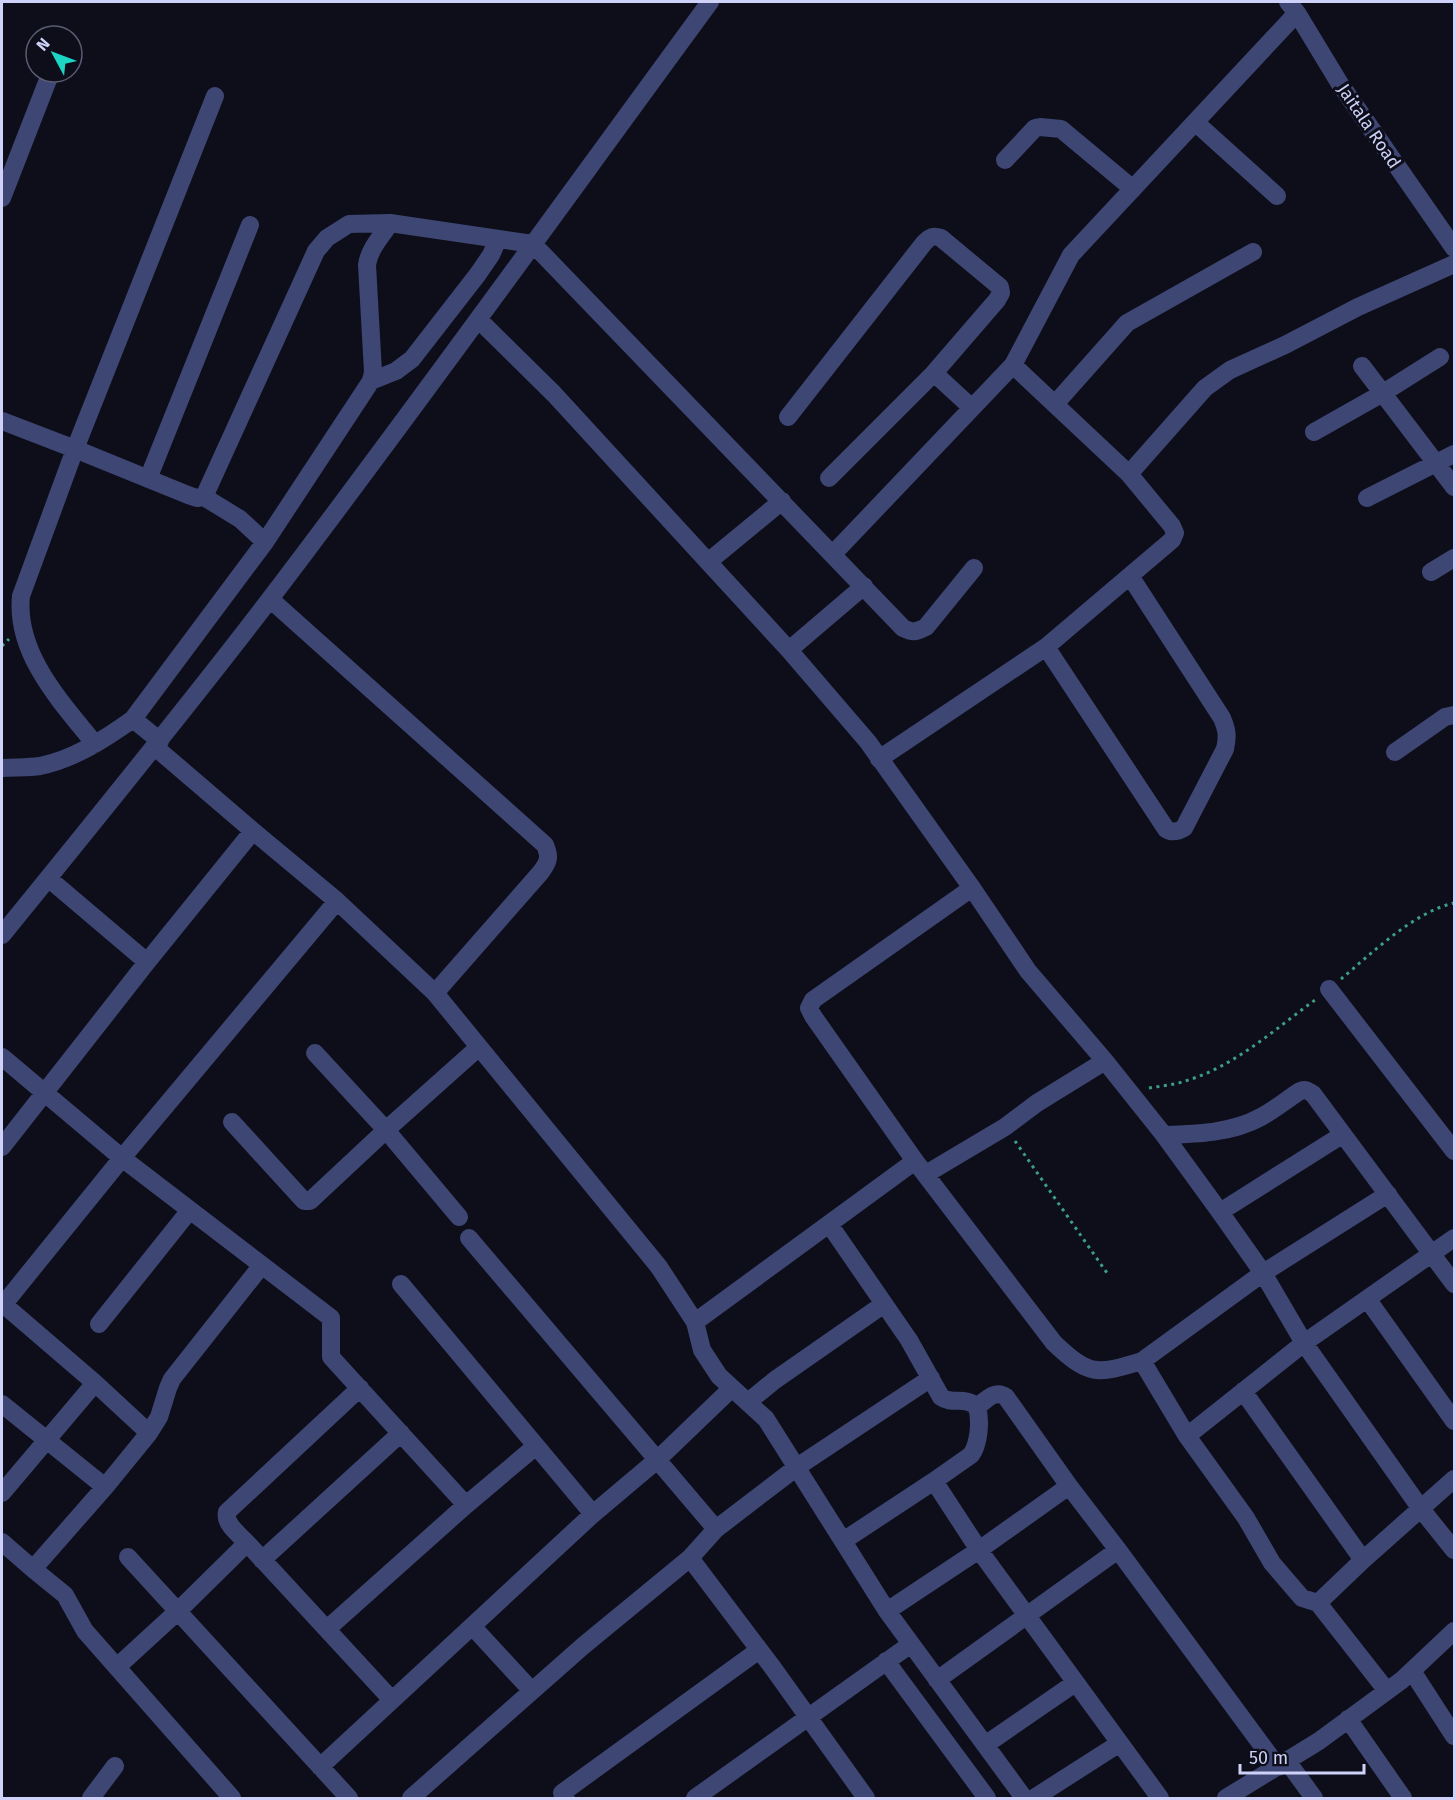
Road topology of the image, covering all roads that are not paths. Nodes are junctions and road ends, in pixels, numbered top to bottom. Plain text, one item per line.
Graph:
1 (710, 2) edge
2 (1292, 7) edge
3 (46, 84) edge
4 (215, 96) dead end
5 (1195, 122) junction
6 (1005, 160) dead end
7 (1132, 189) junction
8 (1277, 196) dead end
9 (2, 198) edge
10 (390, 223) junction
11 (250, 225) dead end
12 (498, 238) junction
13 (533, 244) junction
14 (1455, 248) edge
15 (1253, 252) dead end
16 (1455, 264) edge
17 (478, 319) junction
18 (1440, 357) dead end
19 (1013, 365) junction
20 (1362, 366) dead end
21 (934, 373) junction
22 (371, 381) junction
23 (1383, 393) junction
24 (1055, 404) junction
25 (972, 408) junction
26 (788, 417) dead end
27 (2, 421) edge
28 (1314, 432) dead end
29 (75, 449) junction
30 (1455, 454) edge
31 (1437, 464) junction
32 (1129, 474) junction
33 (829, 478) dead end
34 (148, 479) junction
35 (1455, 487) edge
36 (204, 497) junction
37 (1367, 498) dead end
38 (782, 501) junction
39 (265, 542) junction
40 (833, 554) junction
41 (1455, 558) edge
42 (708, 562) junction
43 (974, 568) dead end
44 (1431, 572) dead end
45 (1130, 576) junction
46 (864, 586) junction
47 (270, 599) junction
48 (1046, 647) junction
49 (789, 650) junction
50 (1455, 716) edge
51 (133, 719) junction
52 (95, 744) junction
53 (158, 744) junction
54 (1395, 752) dead end
55 (879, 759) junction
56 (2, 768) edge
57 (253, 831) junction
58 (48, 878) junction
59 (972, 888) junction
60 (337, 901) junction
61 (2, 935) edge
62 (147, 962) junction
63 (1329, 989) road end
64 (435, 993) junction
65 (479, 1047) junction
66 (315, 1053) dead end
67 (2, 1057) edge
68 (1105, 1061) junction
69 (44, 1093) junction
70 (232, 1122) dead end
71 (386, 1130) junction
72 (1164, 1135) junction
73 (1342, 1135) junction
74 (2, 1147) edge
75 (1455, 1151) edge
76 (122, 1158) junction
77 (920, 1167) junction
78 (1388, 1194) junction
79 (190, 1210) junction
80 (1220, 1212) junction
81 (459, 1217) dead end
82 (829, 1224) junction
83 (469, 1238) dead end
84 (1455, 1238) edge
85 (1432, 1254) junction
86 (262, 1265) junction
87 (1263, 1273) junction
88 (401, 1284) dead end
89 (1455, 1284) edge
90 (1368, 1299) junction
91 (2, 1304) edge
92 (884, 1304) junction
93 (695, 1322) junction
94 (99, 1324) dead end
95 (1304, 1343) junction
96 (1142, 1361) junction
97 (931, 1378) junction
98 (96, 1383) junction
99 (360, 1388) junction
100 (732, 1388) junction
101 (1244, 1391) junction
102 (748, 1402) junction
103 (2, 1404) edge
104 (977, 1407) junction
105 (1455, 1421) edge
106 (149, 1433) junction
107 (401, 1433) junction
108 (1187, 1436) junction
109 (47, 1440) junction
110 (536, 1446) junction
111 (657, 1460) junction
112 (796, 1467) junction
113 (1455, 1479) edge
114 (934, 1480) junction
115 (1069, 1486) junction
116 (105, 1487) junction
117 (2, 1493) edge
118 (466, 1505) junction
119 (1421, 1509) junction
120 (592, 1514) junction
121 (716, 1529) junction
122 (843, 1541) junction
123 (247, 1543) junction
124 (3, 1548) edge
125 (979, 1550) junction
126 (1118, 1550) junction
127 (1455, 1550) edge
128 (128, 1557) dead end
129 (690, 1558) junction
130 (262, 1560) junction
131 (1363, 1560) junction
132 (33, 1569) junction
133 (1318, 1603) junction
134 (178, 1611) junction
135 (887, 1611) junction
136 (1028, 1615) junction
137 (472, 1626) junction
138 (327, 1629) junction
139 (1455, 1631) edge
140 (911, 1644) junction
141 (759, 1650) junction
142 (886, 1661) junction
143 (117, 1667) junction
144 (1412, 1671) junction
145 (937, 1680) junction
146 (1076, 1683) junction
147 (532, 1691) junction
148 (1387, 1691) junction
149 (392, 1701) junction
150 (809, 1718) junction
151 (1348, 1719) junction
152 (1455, 1736) edge
153 (1120, 1743) junction
154 (985, 1745) junction
155 (1283, 1764) junction
156 (115, 1766) dead end
157 (320, 1767) junction
158 (856, 1795) edge
159 (561, 1797) edge
160 (91, 1798) edge
161 (231, 1798) edge
162 (350, 1798) edge
163 (411, 1798) edge
164 (694, 1798) edge
165 (987, 1798) edge
166 (1024, 1798) edge
167 (1034, 1798) edge
168 (1160, 1798) edge
169 (1228, 1798) edge
170 (1314, 1798) edge
171 (1403, 1798) edge

1 - 13 street
2 - 5 street
2 - 14 street, Jaitala Road
3 - 9 street
4 - 29 street
5 - 7 street
5 - 8 street
6 - 7 street
7 - 19 street
10 - 12 street
10 - 22 street
10 - 36 street
11 - 34 street
12 - 13 street
12 - 22 street
13 - 17 street
13 - 38 street
15 - 24 street
16 - 32 street
17 - 42 street
17 - 47 street
18 - 23 street
19 - 24 street
19 - 25 street
20 - 23 street
21 - 25 street
21 - 26 street
21 - 33 street
22 - 39 street
23 - 28 street
23 - 31 street
24 - 32 street
25 - 40 street
27 - 29 street
29 - 34 street
29 - 52 street
30 - 31 street
31 - 35 street
31 - 37 street
32 - 45 street
34 - 36 street
36 - 39 street
38 - 40 street
38 - 42 street
39 - 51 street
40 - 46 street
41 - 44 street
42 - 49 street
43 - 46 street
45 - 48 street
45 - 48 street
46 - 49 street
47 - 53 street
47 - 64 street
48 - 55 street
49 - 55 street
50 - 54 street
51 - 52 street
51 - 53 street
52 - 56 street
53 - 57 street
53 - 58 street
55 - 59 street
57 - 60 street
57 - 62 street
58 - 61 street
58 - 62 street
59 - 68 street
59 - 77 street
60 - 64 street
60 - 76 street
62 - 69 street
63 - 75 street
64 - 65 street
65 - 71 street
65 - 93 street
66 - 71 street
67 - 69 street
68 - 72 street
68 - 77 street
69 - 74 street
69 - 76 street
70 - 71 street
71 - 81 street
72 - 73 street
72 - 80 street
73 - 78 street
73 - 80 street
76 - 79 street
76 - 91 street
77 - 82 street
77 - 96 street
78 - 85 street
78 - 87 street
79 - 86 street
79 - 94 street
80 - 87 street
82 - 92 street
82 - 93 street
83 - 111 street
84 - 85 street
85 - 89 street
85 - 90 street
86 - 99 street
86 - 106 street
87 - 95 street
87 - 96 street
88 - 110 street
90 - 95 street
90 - 105 street
91 - 98 street
92 - 97 street
92 - 102 street
93 - 100 street
95 - 101 street
95 - 119 street
96 - 108 street
97 - 104 street
97 - 112 street
98 - 106 street
98 - 109 street
99 - 107 street
99 - 123 street
100 - 102 street
100 - 111 street
101 - 108 street
101 - 131 street
102 - 112 street
103 - 109 street
104 - 114 street
104 - 115 street
106 - 116 street
107 - 118 street
107 - 130 street
108 - 133 street
109 - 116 street
109 - 117 street
110 - 118 street
110 - 120 street
111 - 120 street
111 - 121 street
112 - 121 street
112 - 122 street
113 - 119 street
114 - 122 street
114 - 125 street
115 - 125 street
115 - 126 street
116 - 132 street
118 - 138 street
119 - 127 street
119 - 131 street
120 - 137 street
121 - 129 street
122 - 135 street
123 - 130 street
123 - 134 street
124 - 132 street
125 - 135 street
125 - 136 street
126 - 136 street
126 - 155 street
128 - 134 street
129 - 141 street
129 - 147 street
130 - 138 street
131 - 133 street
132 - 143 street
133 - 148 street
134 - 143 street
134 - 157 street
135 - 140 street
136 - 145 street
136 - 146 street
137 - 147 street
137 - 149 street
138 - 149 street
139 - 144 street
140 - 142 street
140 - 145 street
141 - 150 street
141 - 159 street
142 - 150 street
142 - 165 street
143 - 161 street
144 - 148 street
144 - 152 street
145 - 154 street
146 - 153 street
146 - 154 street
147 - 163 street
148 - 151 street
149 - 157 street
150 - 158 street
150 - 164 street
151 - 155 street
151 - 171 street
153 - 167 street
153 - 168 street
154 - 166 street
155 - 169 street
155 - 170 street
156 - 160 street
157 - 162 street

